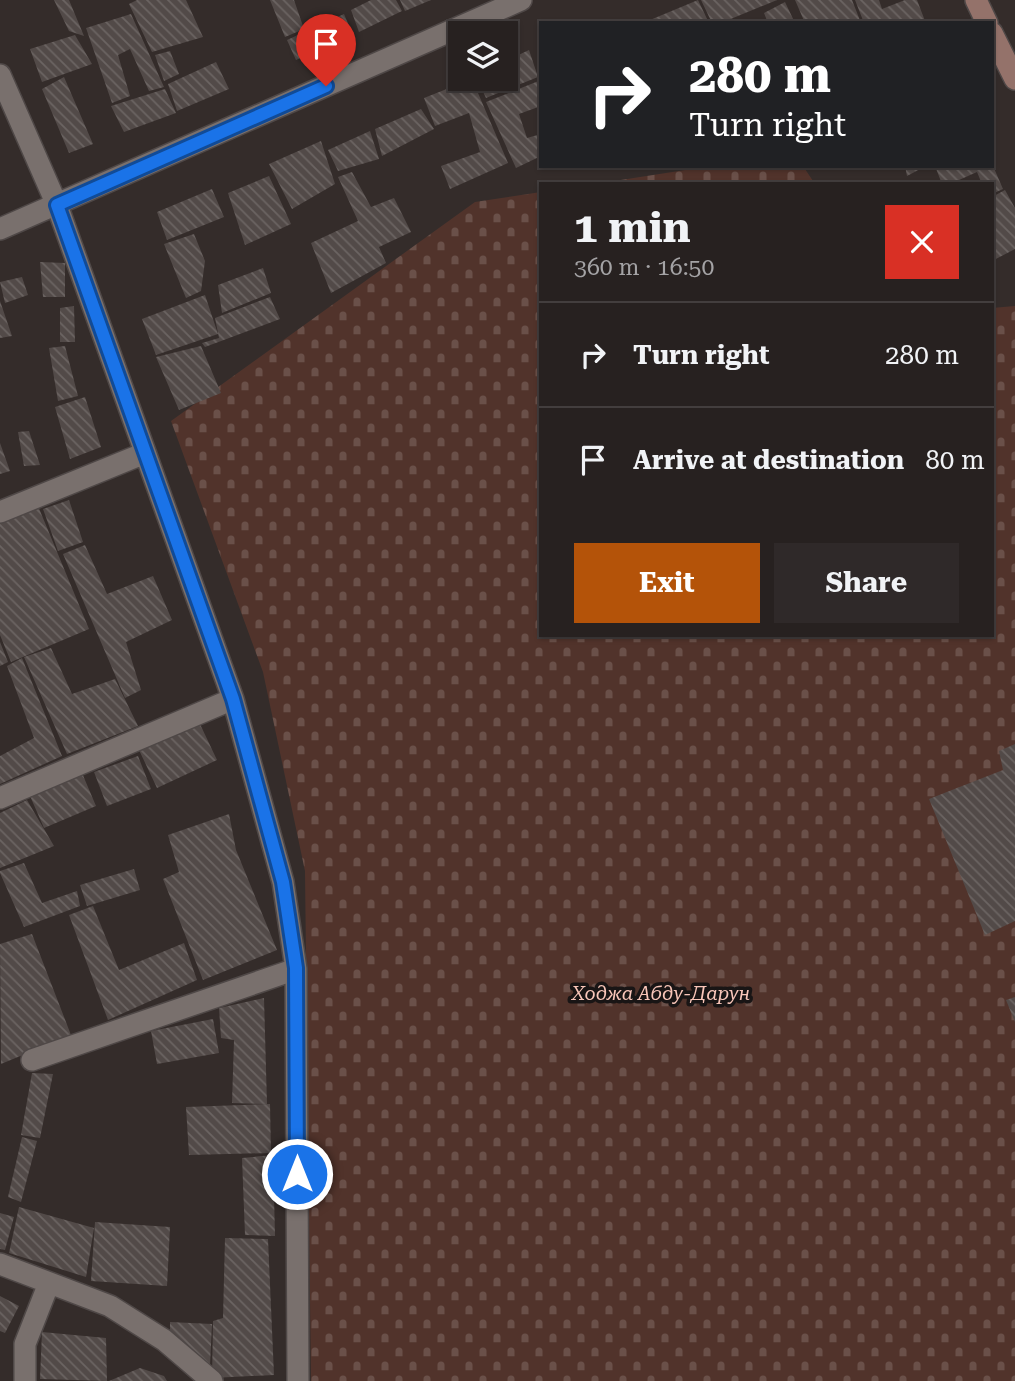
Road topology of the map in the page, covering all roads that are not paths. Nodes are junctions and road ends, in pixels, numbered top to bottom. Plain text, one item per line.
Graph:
1 (521, 0) edge
2 (976, 0) edge
3 (986, 21) edge
4 (994, 37) edge
5 (0, 75) edge
6 (1015, 79) edge
7 (57, 205) junction
8 (0, 229) edge
9 (145, 453) junction
10 (0, 512) edge
11 (233, 699) junction
12 (0, 797) edge
13 (296, 968) junction
14 (32, 1060) dead end
15 (0, 1264) edge
16 (49, 1283) junction
17 (24, 1381) edge
18 (212, 1381) edge
19 (298, 1381) edge

1 - 7 street
2 - 3 main road
4 - 6 main road
5 - 7 street
7 - 8 street
7 - 9 street
9 - 10 street
9 - 11 street
11 - 12 street
11 - 13 street
13 - 14 street
13 - 19 street
15 - 16 street
16 - 17 street
16 - 18 street

